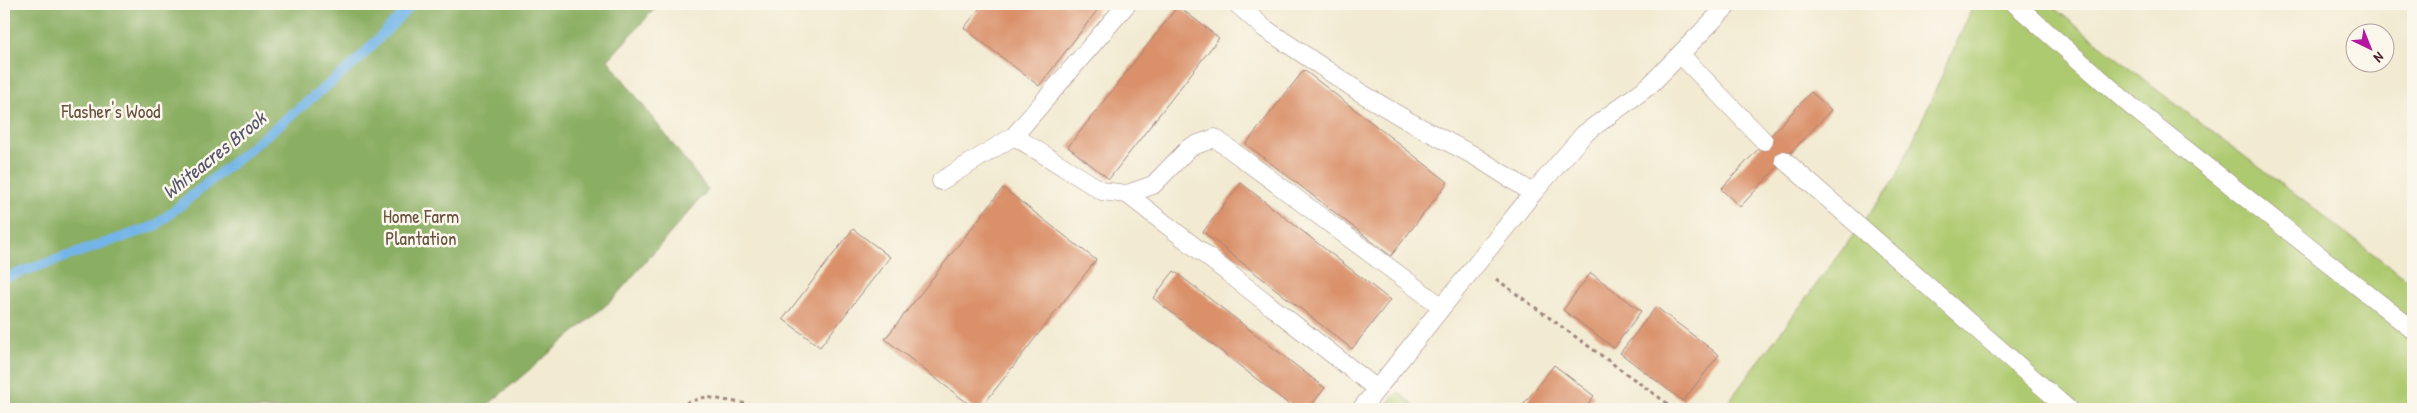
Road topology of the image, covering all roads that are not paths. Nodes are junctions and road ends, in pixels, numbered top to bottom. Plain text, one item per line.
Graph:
1 (1127, 4) edge
2 (1237, 4) edge
3 (1729, 4) edge
4 (2015, 4) edge
5 (1681, 55) junction
6 (1014, 136) junction
7 (1764, 141) dead end
8 (1784, 160) dead end
9 (941, 181) dead end
10 (1533, 193) junction
11 (1127, 194) junction
12 (1442, 307) junction
13 (2413, 330) edge
14 (1377, 389) junction
15 (1361, 409) edge
16 (2068, 409) edge

1 - 6 lane
2 - 10 lane
3 - 5 lane
4 - 13 lane
5 - 7 lane
5 - 10 lane
6 - 9 lane
6 - 11 lane
8 - 16 lane
10 - 12 lane
11 - 12 lane
11 - 14 lane
12 - 14 lane
14 - 15 lane

